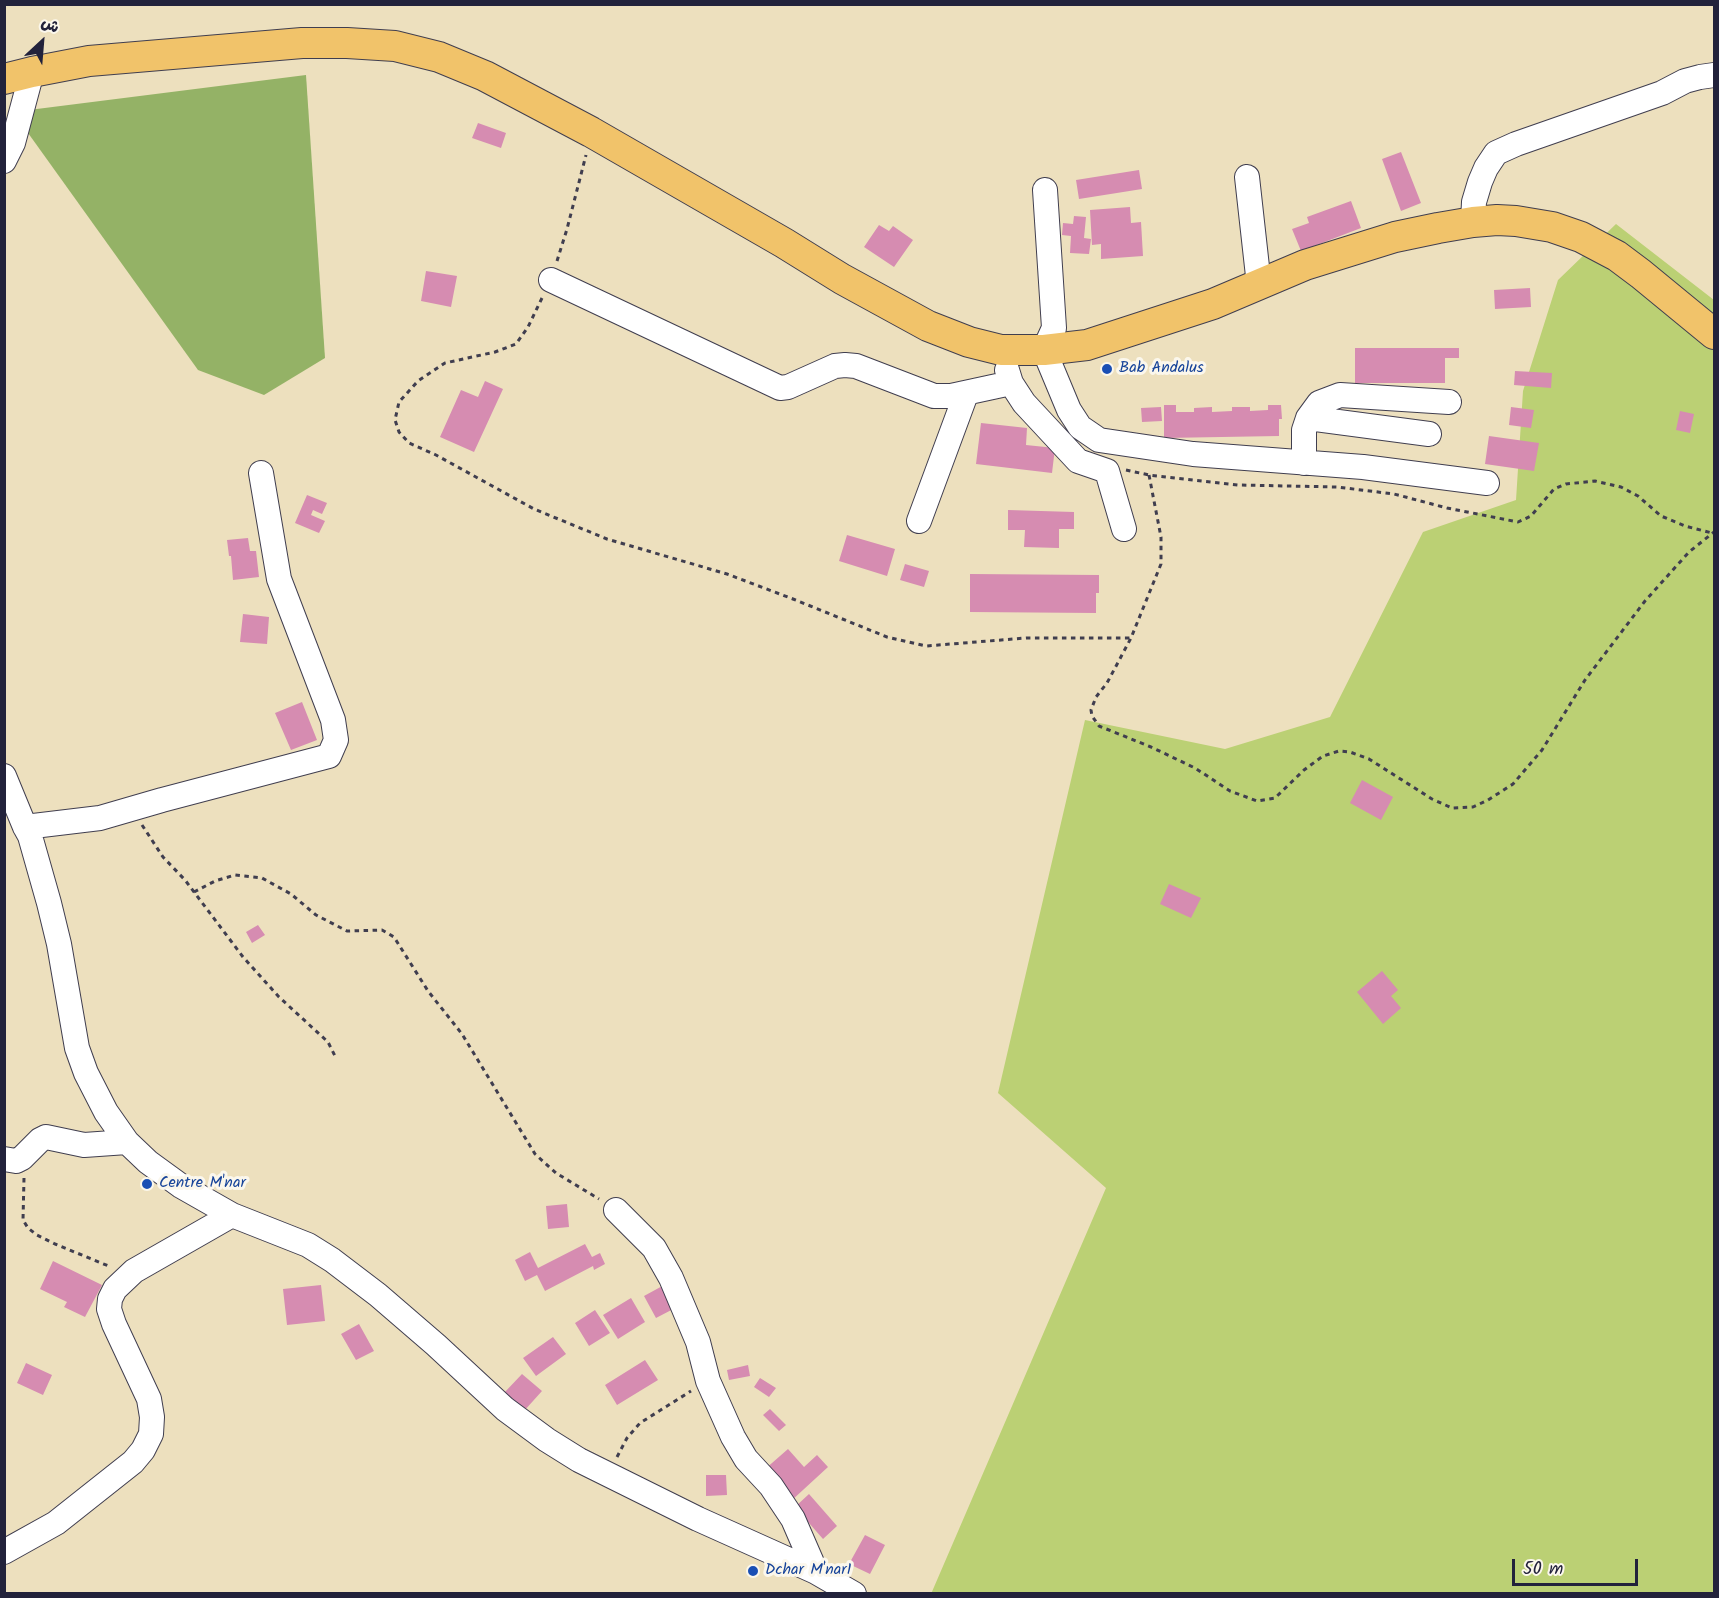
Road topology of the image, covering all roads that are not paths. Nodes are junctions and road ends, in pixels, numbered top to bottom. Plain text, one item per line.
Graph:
1 (18, 75) edge
2 (1714, 75) edge
3 (4, 161) edge
4 (1247, 177) dead end
5 (1045, 190) dead end
6 (1473, 222) junction
7 (551, 280) road end
8 (1259, 285) junction
9 (1714, 334) edge
10 (1002, 350) junction
11 (1044, 350) junction
12 (1018, 393) junction
13 (966, 394) junction
14 (1449, 402) dead end
15 (1070, 410) junction
16 (1308, 418) junction
17 (1429, 434) dead end
18 (1099, 440) junction
19 (1304, 463) junction
20 (1089, 466) junction
21 (261, 473) dead end
22 (1487, 483) dead end
23 (919, 521) dead end
24 (1124, 529) dead end
25 (4, 776) edge
26 (25, 827) junction
27 (127, 1142) junction
28 (13, 1159) edge
29 (616, 1210) road end
30 (232, 1215) junction
31 (4, 1552) edge
32 (816, 1572) junction
33 (854, 1593) edge

1 - 3 street
1 - 10 main road
2 - 6 street
4 - 8 street
5 - 11 street
6 - 8 main road
6 - 9 main road
7 - 13 street
8 - 11 main road
10 - 11 main road
10 - 12 street
11 - 15 street
12 - 13 street
12 - 15 street
12 - 20 street
13 - 23 street
14 - 16 street
15 - 18 street
16 - 17 street
16 - 19 street
18 - 19 street
18 - 20 street
19 - 22 street
20 - 24 street
21 - 26 street
25 - 26 street
26 - 27 street
27 - 28 street
27 - 30 street
29 - 32 street
30 - 31 street
30 - 32 street
32 - 33 street

